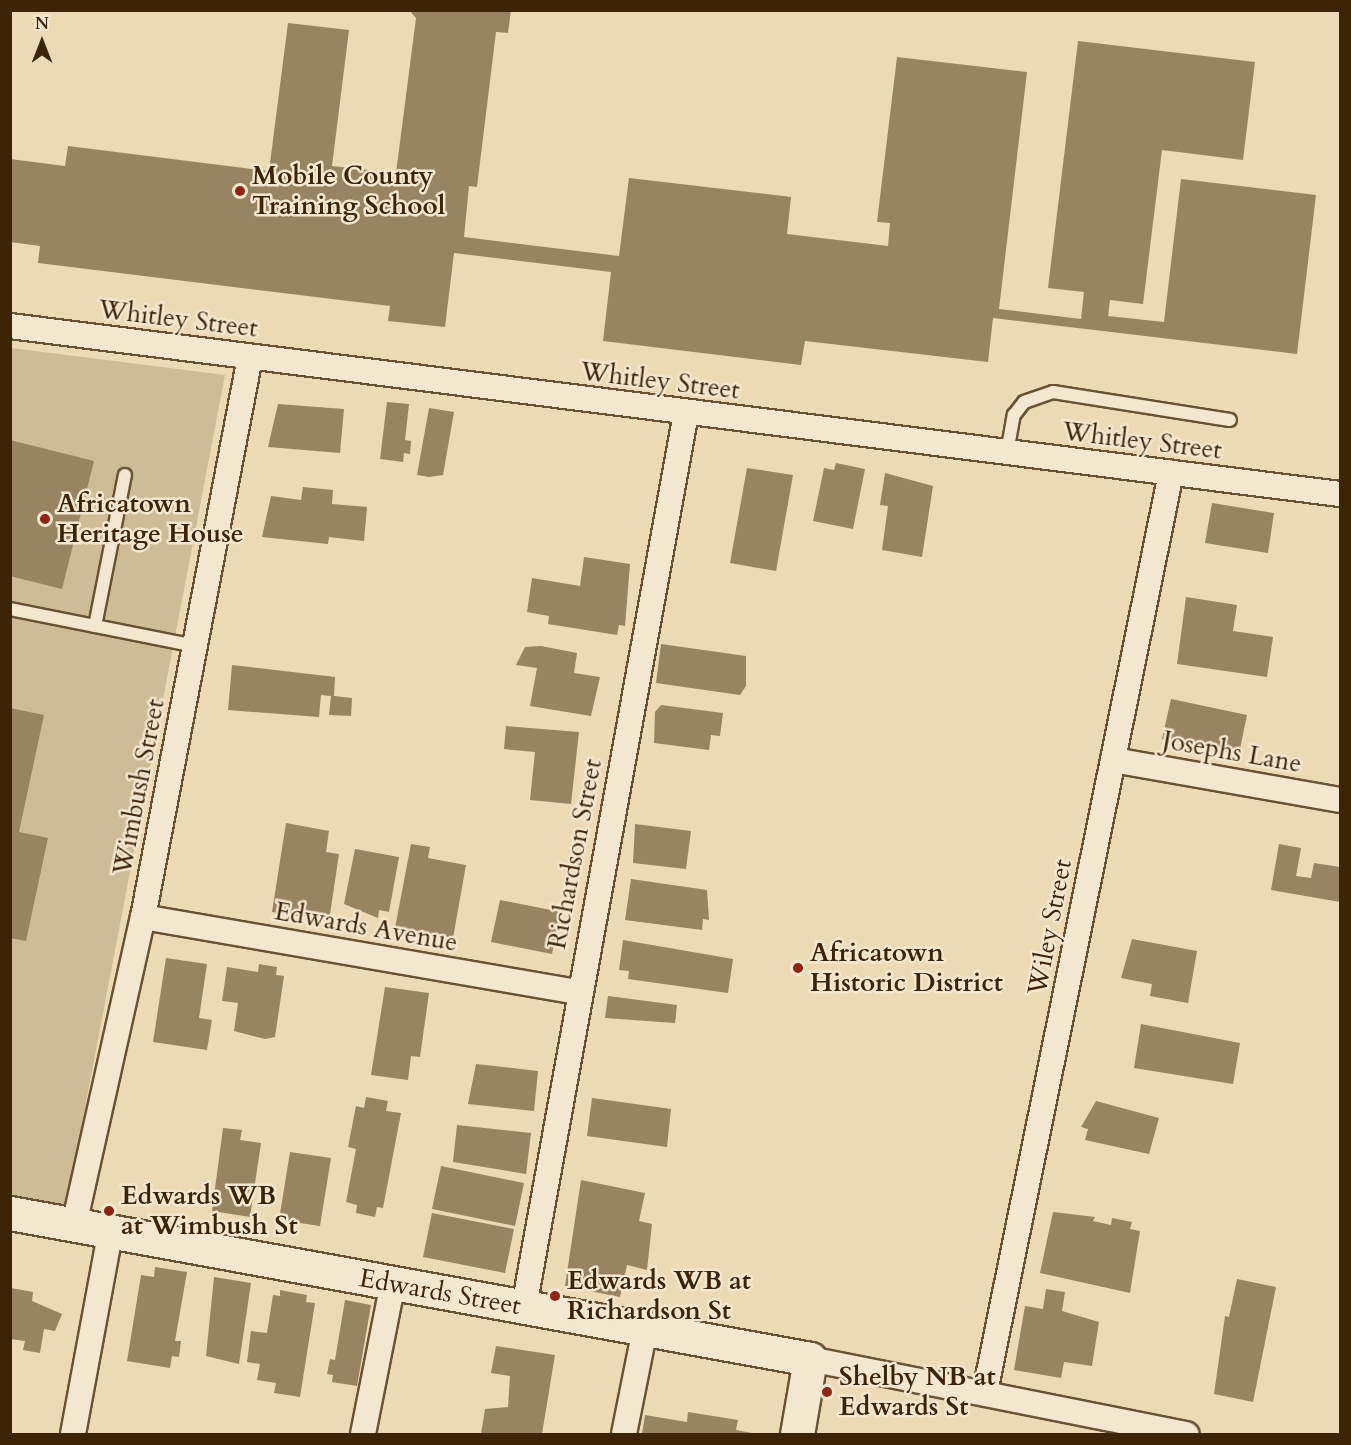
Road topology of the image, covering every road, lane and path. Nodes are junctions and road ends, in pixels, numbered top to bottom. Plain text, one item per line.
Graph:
1 (10, 326) edge
2 (250, 357) junction
3 (686, 413) junction
4 (1230, 420) dead end
5 (1006, 453) junction
6 (1171, 473) junction
7 (125, 475) dead end
8 (1341, 494) edge
9 (10, 609) edge
10 (95, 626) junction
11 (195, 646) junction
12 (1113, 760) junction
13 (1341, 800) edge
14 (143, 917) junction
15 (579, 992) junction
16 (10, 1213) edge
17 (74, 1225) junction
18 (110, 1234) junction
19 (393, 1284) junction
20 (524, 1307) junction
21 (645, 1329) junction
22 (810, 1359) junction
23 (985, 1392) junction
24 (73, 1434) edge
25 (363, 1434) edge
26 (624, 1434) edge
27 (797, 1434) edge
28 (1187, 1434) edge

1 - 2 street, Whitley Street
2 - 3 street, Whitley Street
2 - 11 street, Wimbush Street
3 - 5 street, Whitley Street
3 - 15 street, Richardson Street
4 - 5 lane
5 - 6 street, Whitley Street
6 - 8 street, Whitley Street
6 - 12 street, Wiley Street
7 - 10 lane
9 - 10 lane
10 - 11 lane
11 - 14 street, Wimbush Street
12 - 13 street, Josephs Lane
12 - 23 street, Wiley Street
14 - 15 street, Edwards Avenue
14 - 17 street, Wimbush Street
15 - 20 street, Richardson Street
16 - 17 street, Edwards Street
17 - 18 street, Edwards Street
18 - 19 street, Edwards Street
18 - 24 street
19 - 20 street, Edwards Street
19 - 25 street
20 - 21 street, Edwards Street
21 - 22 street, Edwards Street
21 - 26 street
22 - 23 street, Edwards Street
22 - 27 street
23 - 28 street, Edwards Street

